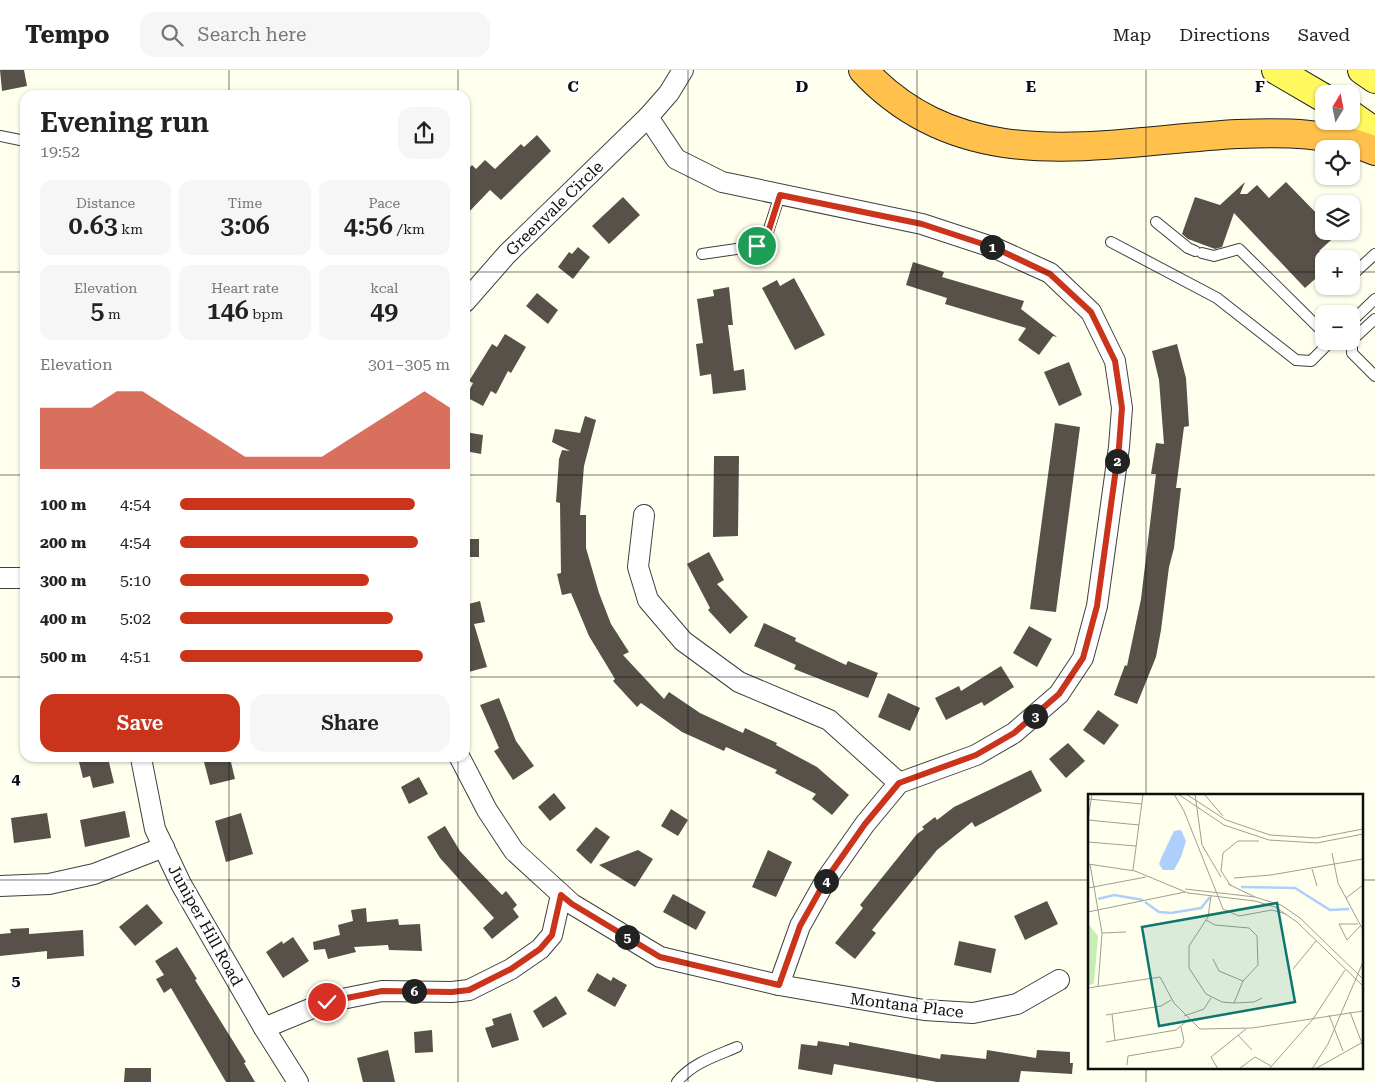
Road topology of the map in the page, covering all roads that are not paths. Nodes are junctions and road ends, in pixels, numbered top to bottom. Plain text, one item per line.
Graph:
1 (682, 70) edge
2 (863, 70) edge
3 (1276, 70) edge
4 (1362, 70) edge
5 (1375, 78) edge
6 (1315, 93) edge
7 (648, 117) junction
8 (1360, 121) edge
9 (1375, 132) edge
10 (0, 136) edge
11 (20, 140) edge
12 (1375, 151) edge
13 (780, 195) junction
14 (1156, 222) dead end
15 (1111, 242) dead end
16 (702, 254) dead end
17 (1375, 254) edge
18 (1360, 268) edge
19 (470, 296) edge
20 (1375, 299) edge
21 (1360, 313) edge
22 (1375, 319) edge
23 (1315, 324) edge
24 (1321, 350) edge
25 (1375, 376) edge
26 (644, 515) dead end
27 (0, 578) edge
28 (20, 578) edge
29 (142, 762) edge
30 (462, 762) edge
31 (899, 783) junction
32 (164, 847) junction
33 (0, 886) edge
34 (561, 895) junction
35 (1059, 980) dead end
36 (779, 985) junction
37 (264, 1028) junction
38 (737, 1047) dead end
39 (293, 1080) edge
40 (678, 1082) edge

1 - 7 street, Greenvale Circle
2 - 12 highway
3 - 6 main road
4 - 5 main road
7 - 13 street
7 - 19 street, Greenvale Circle
8 - 9 main road
10 - 11 lane
13 - 16 lane
13 - 31 street
14 - 23 lane
15 - 24 lane
17 - 18 lane
20 - 21 lane
22 - 25 lane
26 - 31 street
27 - 28 street
29 - 32 street, Juniper Hill Road
30 - 34 street
31 - 36 street
32 - 33 street
32 - 37 street, Juniper Hill Road
34 - 36 street
34 - 37 street
35 - 36 street, Montana Place
37 - 39 street, Juniper Hill Road
38 - 40 lane

